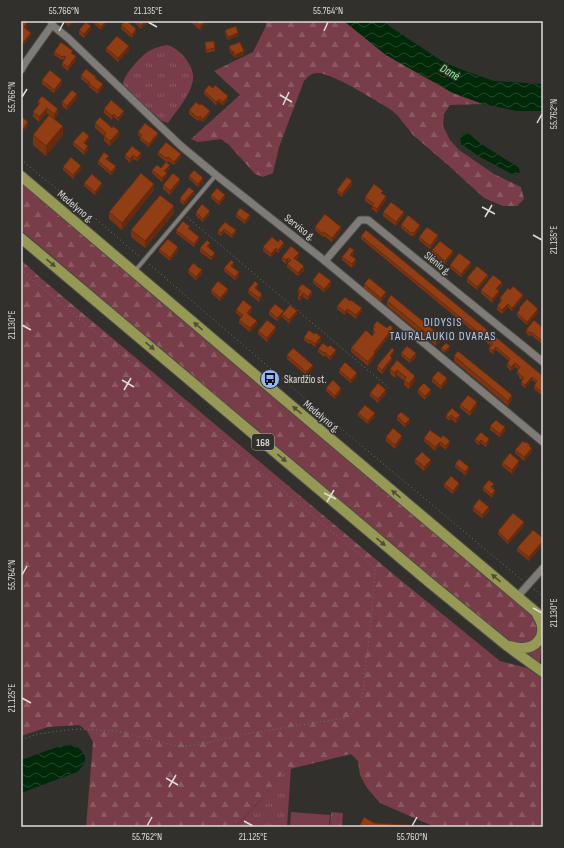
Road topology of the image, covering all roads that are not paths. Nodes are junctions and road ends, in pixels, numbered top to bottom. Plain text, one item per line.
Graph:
1 (52, 23) edge
2 (21, 70) edge
3 (216, 175) junction
4 (21, 176) edge
5 (21, 238) edge
6 (325, 261) junction
7 (134, 272) junction
8 (543, 362) edge
9 (543, 442) edge
10 (543, 568) edge
11 (518, 596) junction
12 (540, 615) edge
13 (506, 645) junction
14 (543, 672) edge

1 - 2 street
1 - 3 street, Serviso g.
3 - 6 street, Serviso g.
3 - 7 lane
4 - 7 main road, Medelyno g.
5 -> 13 main road, 168
6 - 8 street, Slėnio g.
6 - 9 street, Serviso g.
11 -> 7 main road, Medelyno g.
10 - 11 street
11 - 12 main road, Medelyno g.
12 - 13 main road
13 - 14 main road, 168

